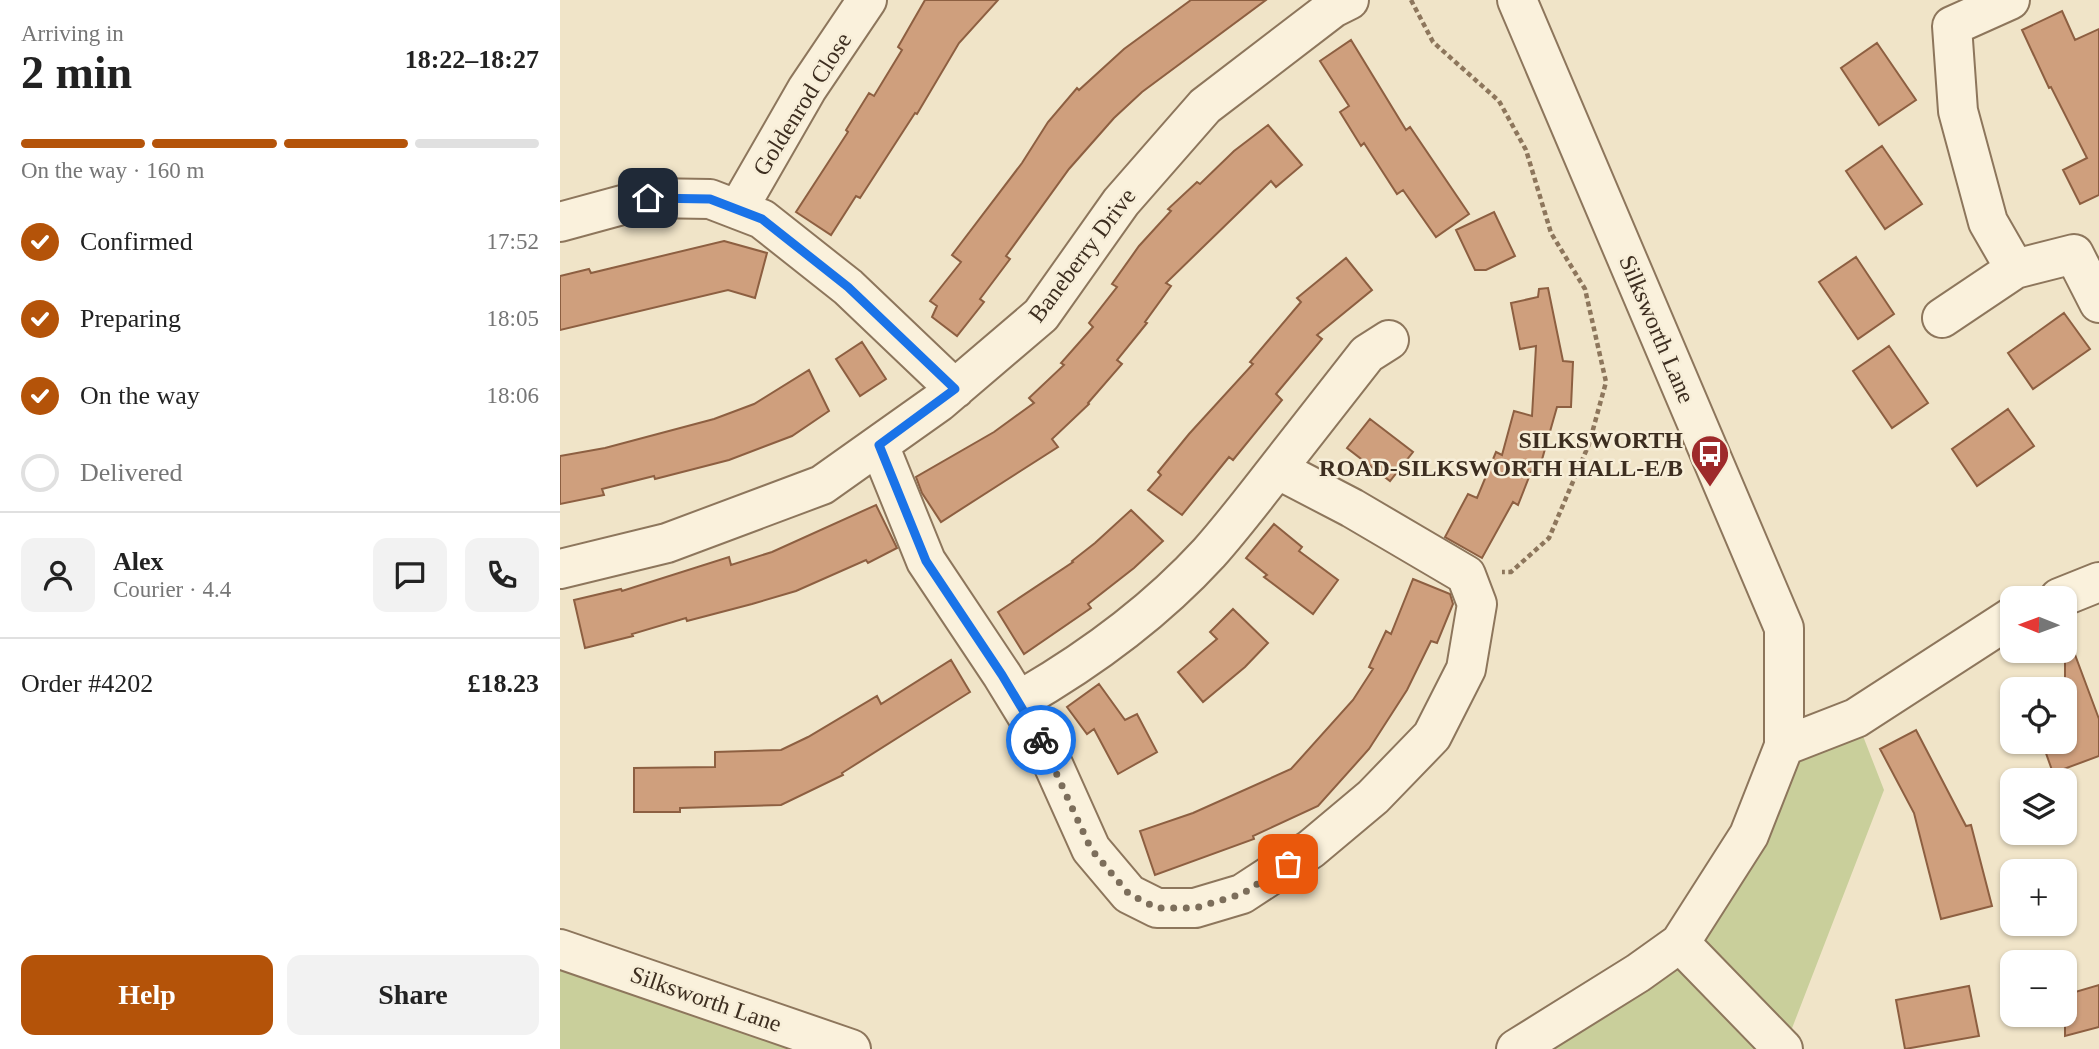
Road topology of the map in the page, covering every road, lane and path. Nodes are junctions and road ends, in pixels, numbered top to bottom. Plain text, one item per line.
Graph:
1 (867, 0) edge
2 (1411, 0) edge
3 (1517, 0) edge
4 (2010, 0) edge
5 (1337, 3) edge
6 (1950, 13) edge
7 (738, 209) junction
8 (560, 222) edge
9 (2015, 269) junction
10 (2099, 303) edge
11 (1941, 318) dead end
12 (1389, 340) dead end
13 (955, 389) junction
14 (879, 445) junction
15 (1277, 469) junction
16 (560, 569) edge
17 (1466, 575) junction
18 (2099, 582) edge
19 (2077, 591) edge
20 (2000, 625) edge
21 (1018, 701) junction
22 (1784, 746) junction
23 (1680, 943) junction
24 (560, 948) edge
25 (851, 1049) edge
26 (1516, 1049) edge
27 (1783, 1049) edge

1 - 7 street, Goldenrod Close
2 - 17 path
3 - 22 street, Silksworth Lane
4 - 6 street
5 - 13 street, Baneberry Drive
6 - 9 street
7 - 8 street
7 - 13 street
9 - 10 street
9 - 11 street
12 - 15 street
13 - 14 street, Baneberry Drive
14 - 16 street, Baneberry Drive
14 - 21 street
15 - 17 street
15 - 21 street
17 - 21 street
18 - 19 street
20 - 22 street
22 - 23 street, Silksworth Lane
23 - 26 street, Silksworth Lane
23 - 27 street
24 - 25 street, Silksworth Lane

